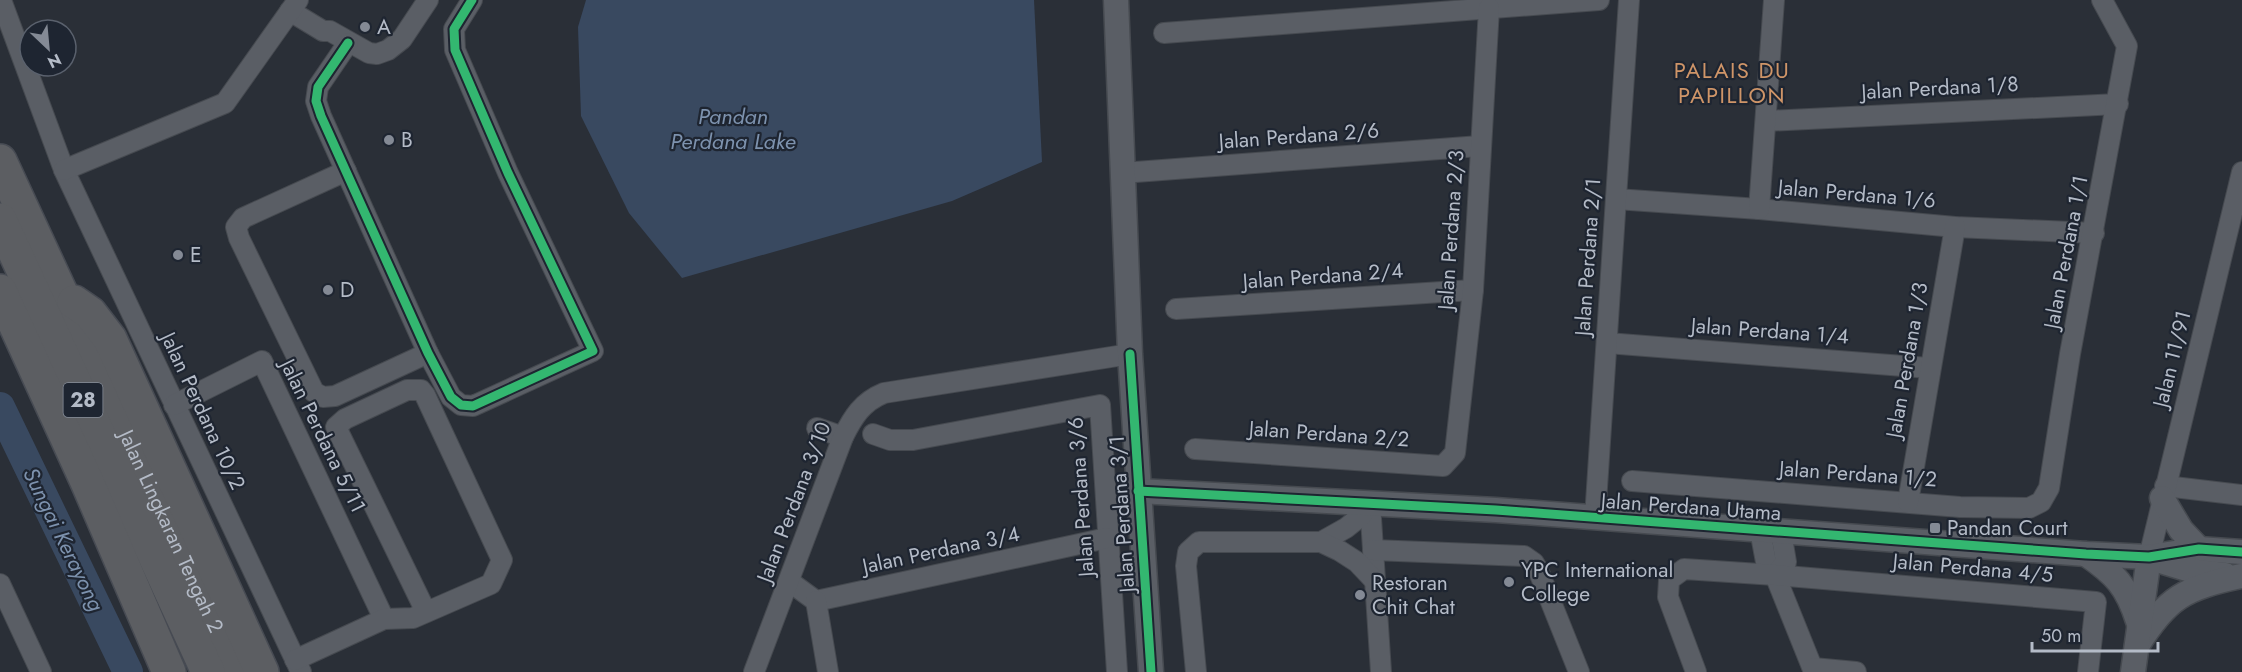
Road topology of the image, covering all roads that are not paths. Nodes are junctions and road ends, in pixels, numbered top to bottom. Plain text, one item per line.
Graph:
1 (1, 0) edge
2 (428, 0) edge
3 (472, 0) edge
4 (1599, 0) edge
5 (1629, 0) edge
6 (1774, 0) edge
7 (2102, 0) edge
8 (1117, 1) edge
9 (295, 4) edge
10 (1489, 8) junction
11 (1164, 33) dead end
12 (348, 42) junction
13 (2118, 104) junction
14 (1766, 121) junction
15 (1480, 146) junction
16 (0, 161) edge
17 (64, 170) junction
18 (346, 171) junction
19 (1122, 173) junction
20 (2240, 184) edge
21 (1616, 199) junction
22 (1759, 209) junction
23 (0, 220) edge
24 (1955, 227) junction
25 (2094, 233) junction
26 (1473, 290) junction
27 (0, 291) edge
28 (61, 292) junction
29 (1176, 309) dead end
30 (1607, 342) junction
31 (428, 353) junction
32 (1130, 354) junction
33 (1929, 368) junction
34 (174, 405) junction
35 (817, 428) dead end
36 (873, 434) dead end
37 (843, 437) junction
38 (1195, 449) dead end
39 (1455, 453) joint
40 (2052, 466) joint
41 (1632, 481) dead end
42 (1137, 491) junction
43 (2163, 492) junction
44 (2242, 495) edge
45 (1908, 502) junction
46 (1370, 503) junction
47 (1595, 518) junction
48 (1771, 531) junction
49 (1107, 538) junction
50 (1321, 542) junction
51 (2199, 549) junction
52 (1373, 550) junction
53 (2242, 552) edge
54 (2086, 554) junction
55 (2149, 557) junction
56 (177, 574) junction
57 (1776, 574) junction
58 (2241, 576) edge
59 (1375, 581) junction
60 (790, 582) junction
61 (2, 594) edge
62 (816, 601) junction
63 (426, 612) junction
64 (384, 619) junction
65 (2138, 634) junction
66 (298, 666) edge
67 (1813, 670) edge
68 (41, 672) edge
69 (168, 672) edge
70 (208, 672) edge
71 (236, 672) edge
72 (262, 672) edge
73 (754, 672) edge
74 (828, 672) edge
75 (1117, 672) edge
76 (1151, 672) edge
77 (1196, 672) edge
78 (1381, 672) edge
79 (1579, 672) edge
80 (1696, 672) edge
81 (1856, 672) edge
82 (2088, 672) edge
83 (2133, 672) edge

1 - 17 street, Jalan Perdana 10/2
2 - 12 street
3 - 31 street
4 - 10 street
5 - 21 street, Jalan Perdana 2/1
6 - 14 street
7 - 13 street, Jalan Perdana 1/1
8 - 19 street, Jalan Perdana 3/1
9 - 12 street
9 - 17 street
10 - 11 street
10 - 15 street, Jalan Perdana 2/3
12 - 18 street
13 - 14 street, Jalan Perdana 1/8
13 - 25 street, Jalan Perdana 1/1
14 - 22 street
15 - 19 street, Jalan Perdana 2/6
15 - 26 street, Jalan Perdana 2/3
16 - 28 highway, Jalan Lingkaran Tengah 2 / 28
17 - 34 street, Jalan Perdana 10/2
18 - 31 street
18 - 31 street
19 - 32 street, Jalan Perdana 3/1
20 - 43 street, Jalan 11/91
21 - 22 street, Jalan Perdana 1/6
21 - 30 street, Jalan Perdana 2/1
22 - 24 street, Jalan Perdana 1/6
23 - 56 highway, Jalan Lingkaran Tengah 2 / 28
24 - 25 street, Jalan Perdana 1/6
24 - 33 street, Jalan Perdana 1/3
25 - 40 street, Jalan Perdana 1/1
26 - 29 street, Jalan Perdana 2/4
26 - 39 street, Jalan Perdana 2/3
27 - 69 highway
28 - 56 highway, Jalan Lingkaran Tengah 2 / 28
28 - 72 highway
30 - 33 street, Jalan Perdana 1/4
30 - 47 street, Jalan Perdana 2/1
32 - 37 street, Jalan Perdana 3/10
32 - 42 street, Jalan Perdana 3/1
33 - 45 street, Jalan Perdana 1/3
34 - 64 street, Jalan Perdana 5/11
34 - 66 street, Jalan Perdana 10/2
35 - 37 street
36 - 49 street, Jalan Perdana 3/6
37 - 60 street, Jalan Perdana 3/10
38 - 39 street, Jalan Perdana 2/2
40 - 45 street, Jalan Perdana 1/2
41 - 45 street, Jalan Perdana 1/2
42 - 46 street, Jalan Perdana Utama
42 - 76 street, Jalan Perdana 3/1
43 - 44 street
43 - 51 street
43 - 55 street, Jalan 11/91
46 - 47 street, Jalan Perdana Utama
46 - 50 street
46 - 52 street
47 - 48 street, Jalan Perdana Utama
48 - 54 street, Jalan Perdana Utama
48 - 57 street
49 - 62 street, Jalan Perdana 3/4
49 - 75 street, Jalan Perdana 3/6
50 - 59 street
50 - 77 street
51 - 53 street, Jalan Perdana Utama
51 - 55 street, Jalan Perdana Utama
52 - 59 street
52 - 79 street
54 - 55 street, Jalan Perdana Utama
54 - 65 street
55 - 58 street, Jalan Perdana Utama
55 - 65 street
56 - 70 highway, Jalan Lingkaran Tengah 2 / 28
56 - 71 highway, Jalan Lingkaran Tengah 2 / 28
57 - 67 street
57 - 80 street
57 - 82 street, Jalan Perdana 4/5
58 - 65 street
59 - 78 street
60 - 62 street
60 - 73 street, Jalan Perdana 3/10
61 - 68 street
62 - 74 street
63 - 63 street
63 - 64 street
64 - 66 street
65 - 83 street
67 - 81 street

